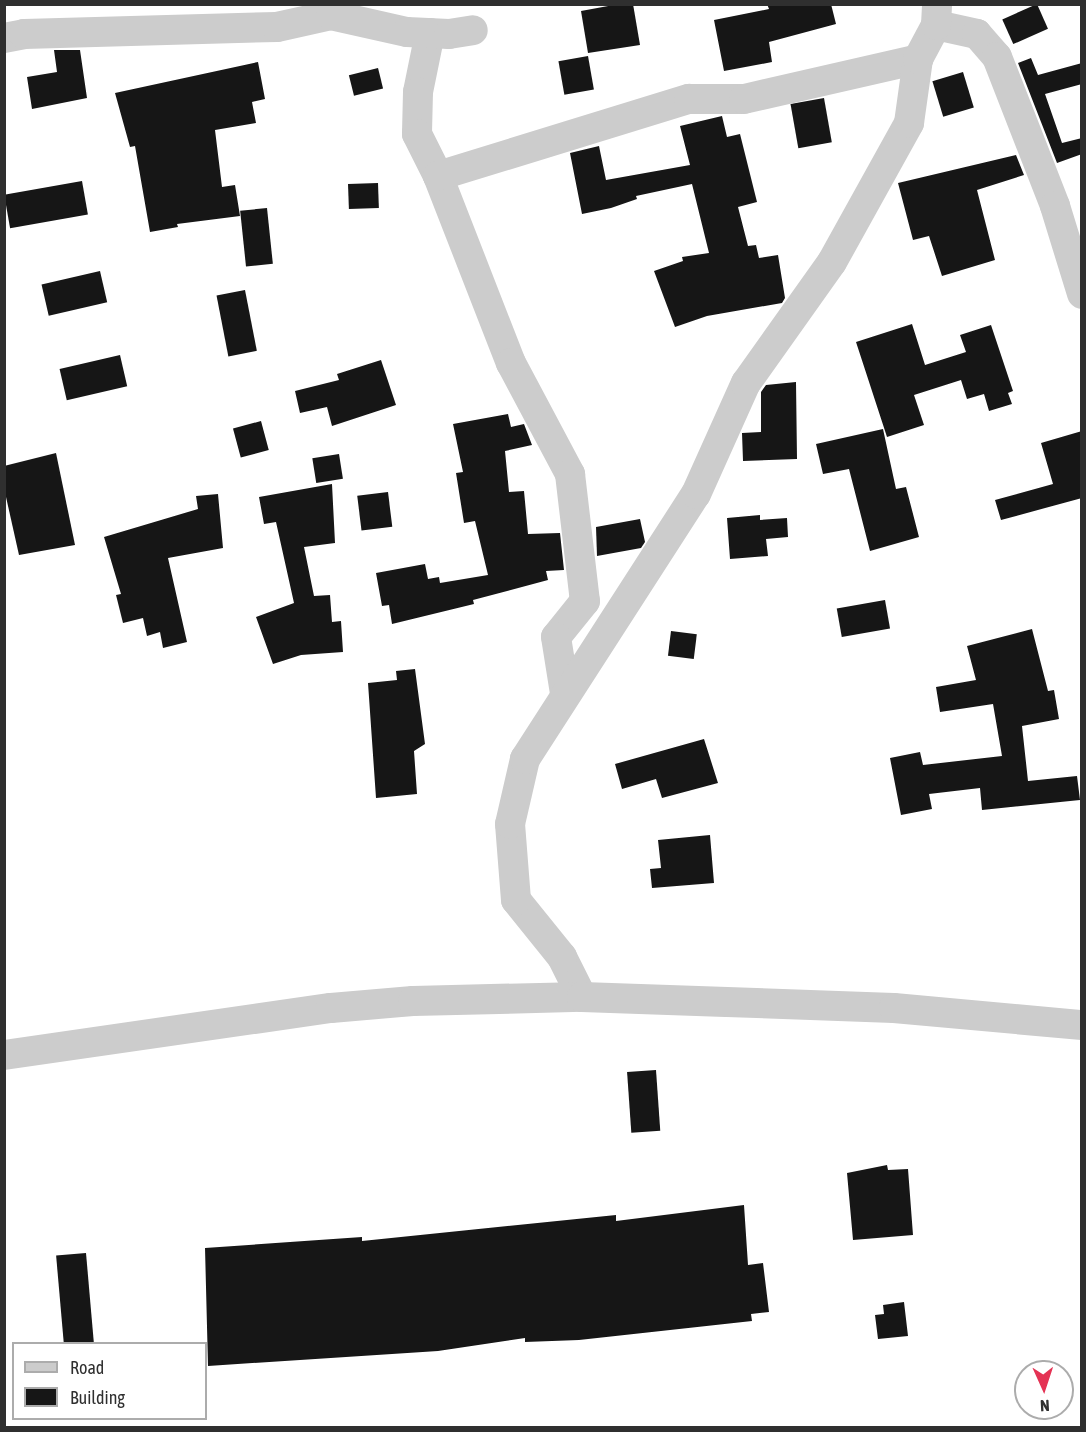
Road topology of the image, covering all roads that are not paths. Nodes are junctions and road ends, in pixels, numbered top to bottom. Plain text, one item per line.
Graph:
1 (937, 15) edge
2 (473, 30) dead end
3 (430, 33) junction
4 (4, 38) edge
5 (918, 59) junction
6 (438, 176) junction
7 (1082, 294) edge
8 (565, 693) junction
9 (582, 997) junction
10 (1082, 1025) edge
11 (4, 1055) edge

1 - 5 street
1 - 7 street
2 - 3 street
3 - 4 street
3 - 6 street
5 - 6 street
5 - 8 street
6 - 8 street
8 - 9 street
9 - 10 street
9 - 11 street

